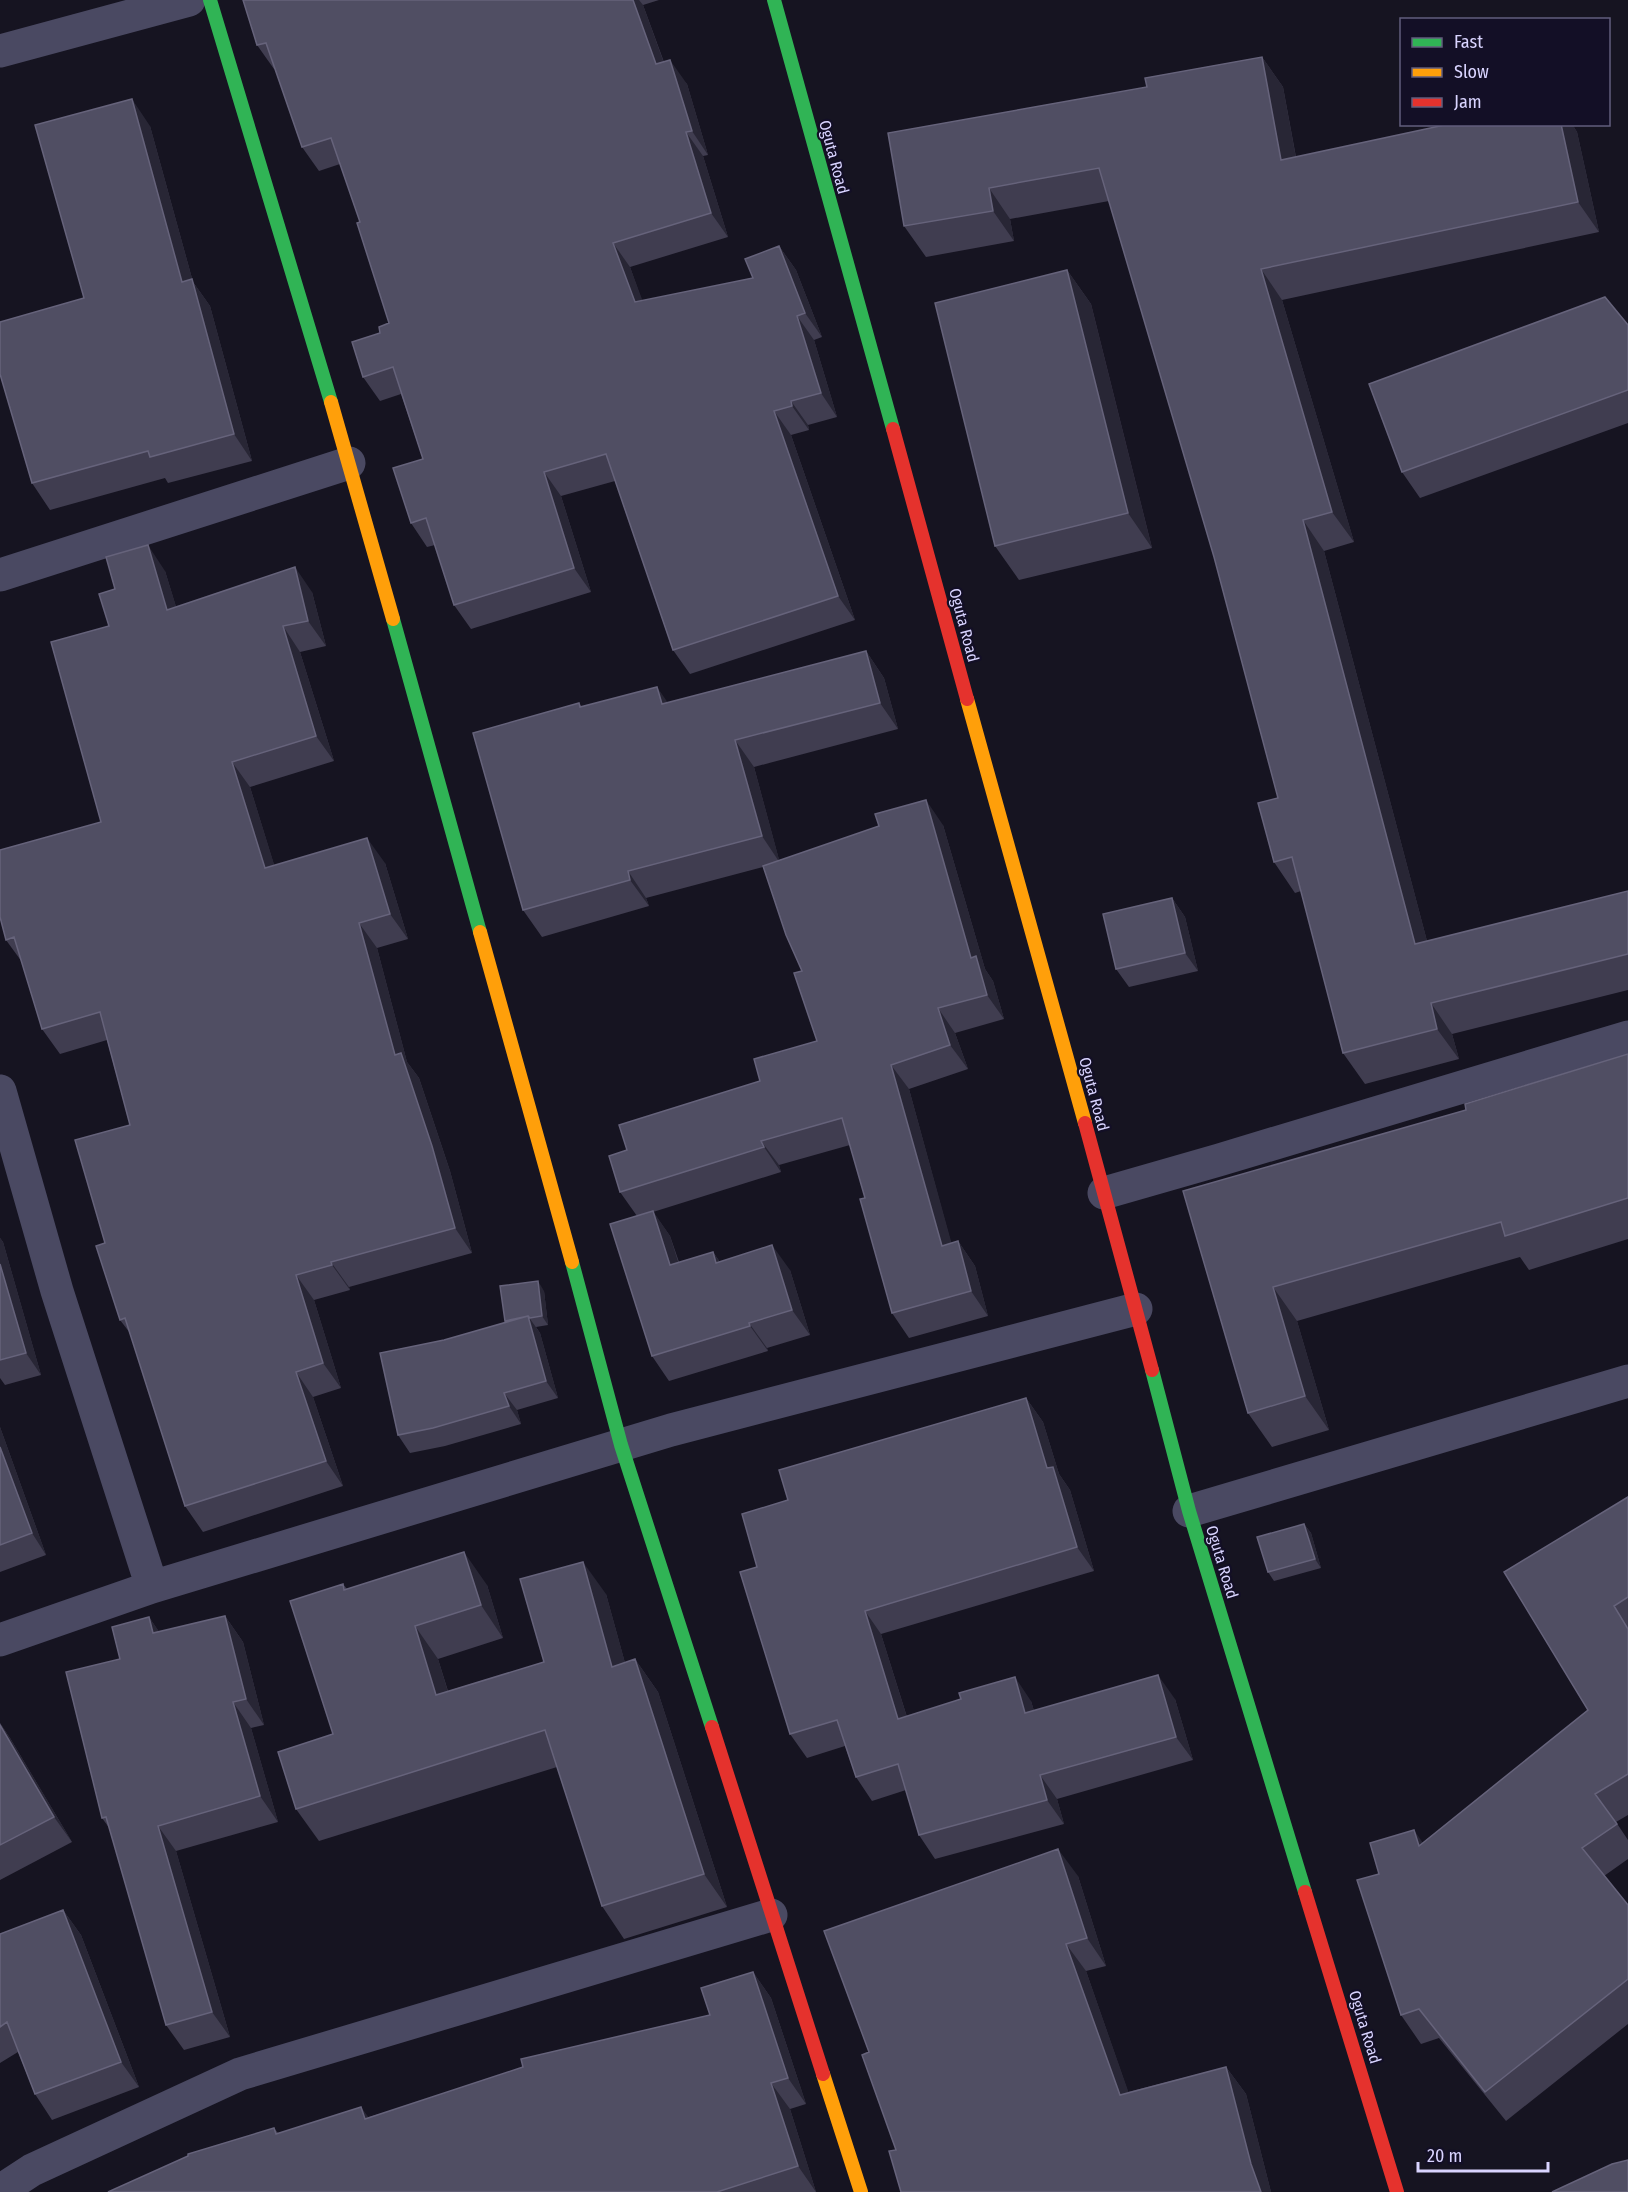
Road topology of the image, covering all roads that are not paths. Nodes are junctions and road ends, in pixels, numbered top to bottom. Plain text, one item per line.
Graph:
1 (189, 0) edge
2 (210, 0) edge
3 (774, 0) edge
4 (0, 51) edge
5 (349, 463) junction
6 (0, 575) edge
7 (1628, 1037) edge
8 (0, 1091) edge
9 (1104, 1193) junction
10 (1136, 1309) junction
11 (1628, 1382) edge
12 (621, 1445) junction
13 (1189, 1510) junction
14 (152, 1587) junction
15 (0, 1640) edge
16 (771, 1915) junction
17 (0, 2191) edge
18 (861, 2192) edge
19 (1396, 2192) edge

1 - 4 street
2 - 5 street
3 - 9 street, Oguta Road
5 - 6 street
5 - 12 street
7 - 9 street
8 - 14 street
9 - 10 street, Oguta Road
10 - 12 street
10 - 13 street, Oguta Road
11 - 13 street
12 - 14 street
12 - 16 street
13 - 19 street, Oguta Road
14 - 15 street
16 - 17 street
16 - 18 street

